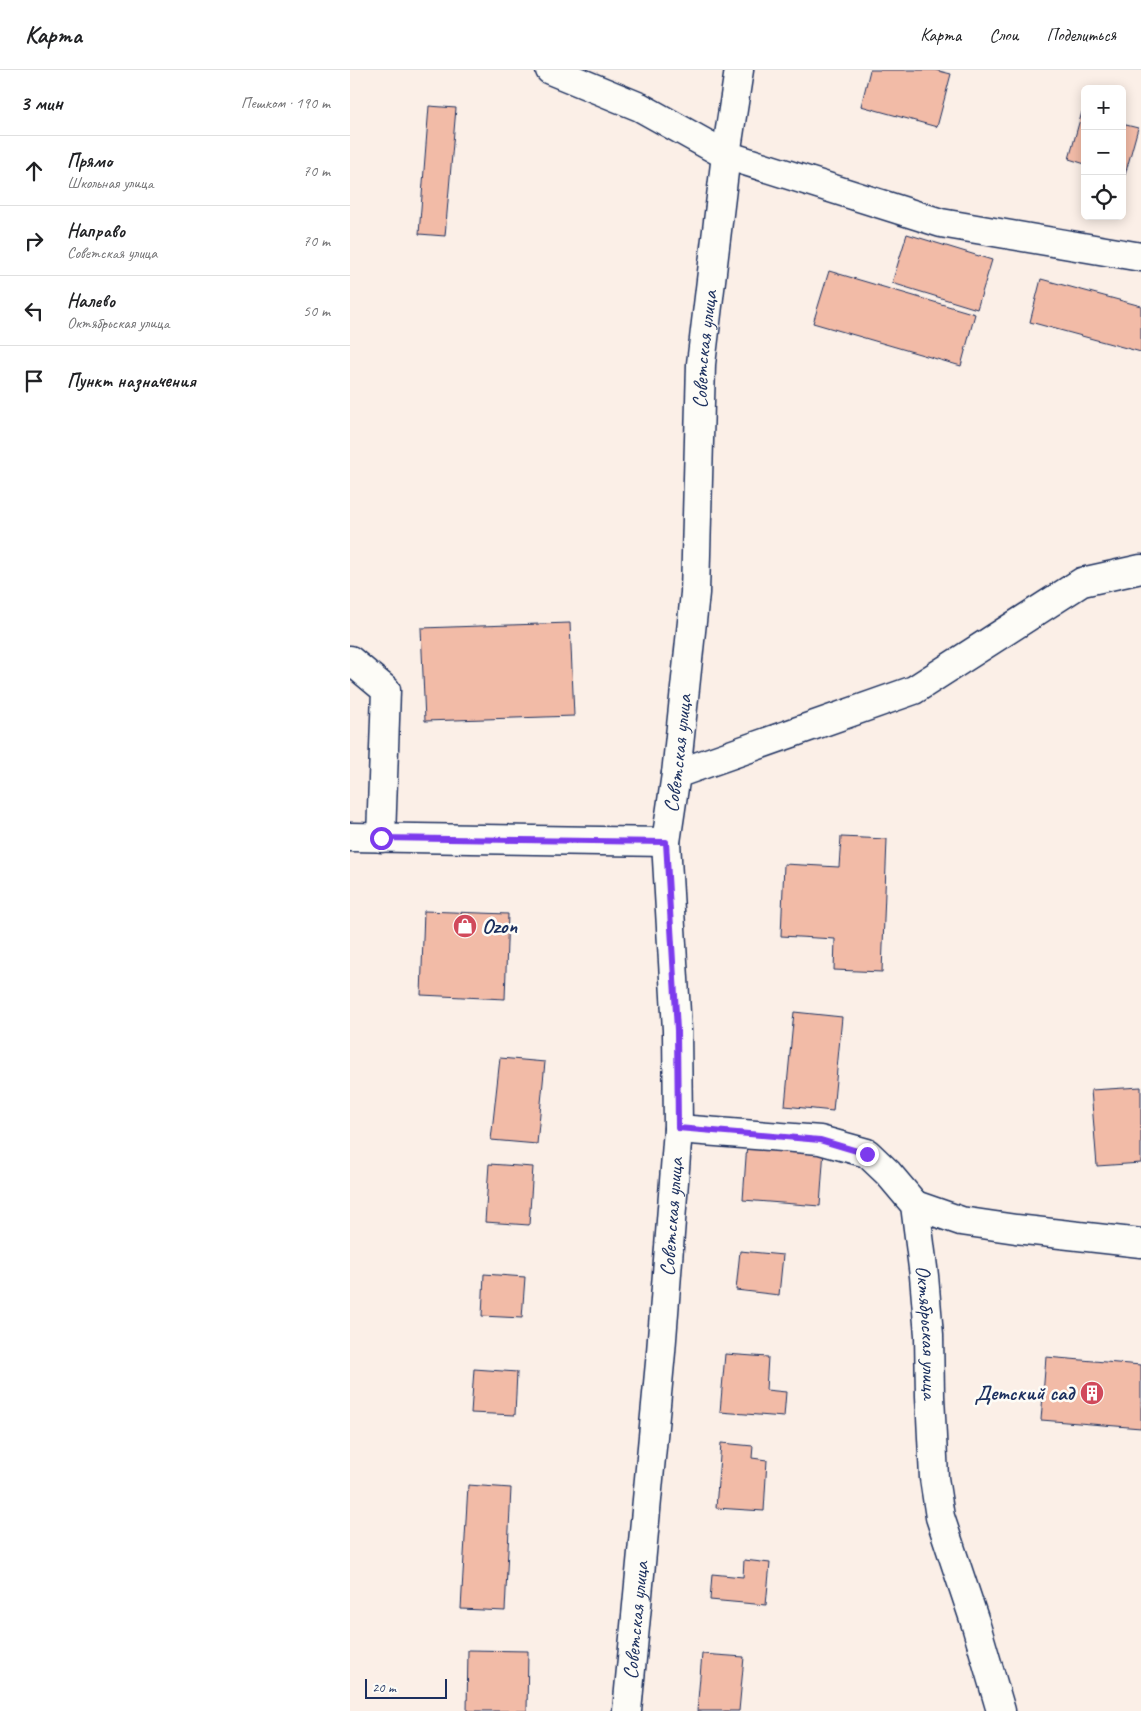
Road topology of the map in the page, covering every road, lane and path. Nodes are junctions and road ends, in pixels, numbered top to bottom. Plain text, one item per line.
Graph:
1 (550, 70) edge
2 (738, 70) edge
3 (726, 155) junction
4 (1141, 255) edge
5 (1141, 568) edge
6 (350, 660) edge
7 (676, 774) junction
8 (350, 837) edge
9 (381, 838) junction
10 (666, 842) junction
11 (678, 1128) junction
12 (915, 1205) junction
13 (1141, 1244) edge
14 (627, 1711) edge
15 (1001, 1711) edge

1 - 3 street
2 - 3 street, Советская улица
3 - 4 street
3 - 7 street, Советская улица
5 - 7 street
6 - 9 street
7 - 10 street, Советская улица
8 - 9 street
9 - 10 street
10 - 11 street, Советская улица
11 - 12 street
11 - 14 street, Советская улица
12 - 13 street
12 - 15 street, Октябрьская улица

